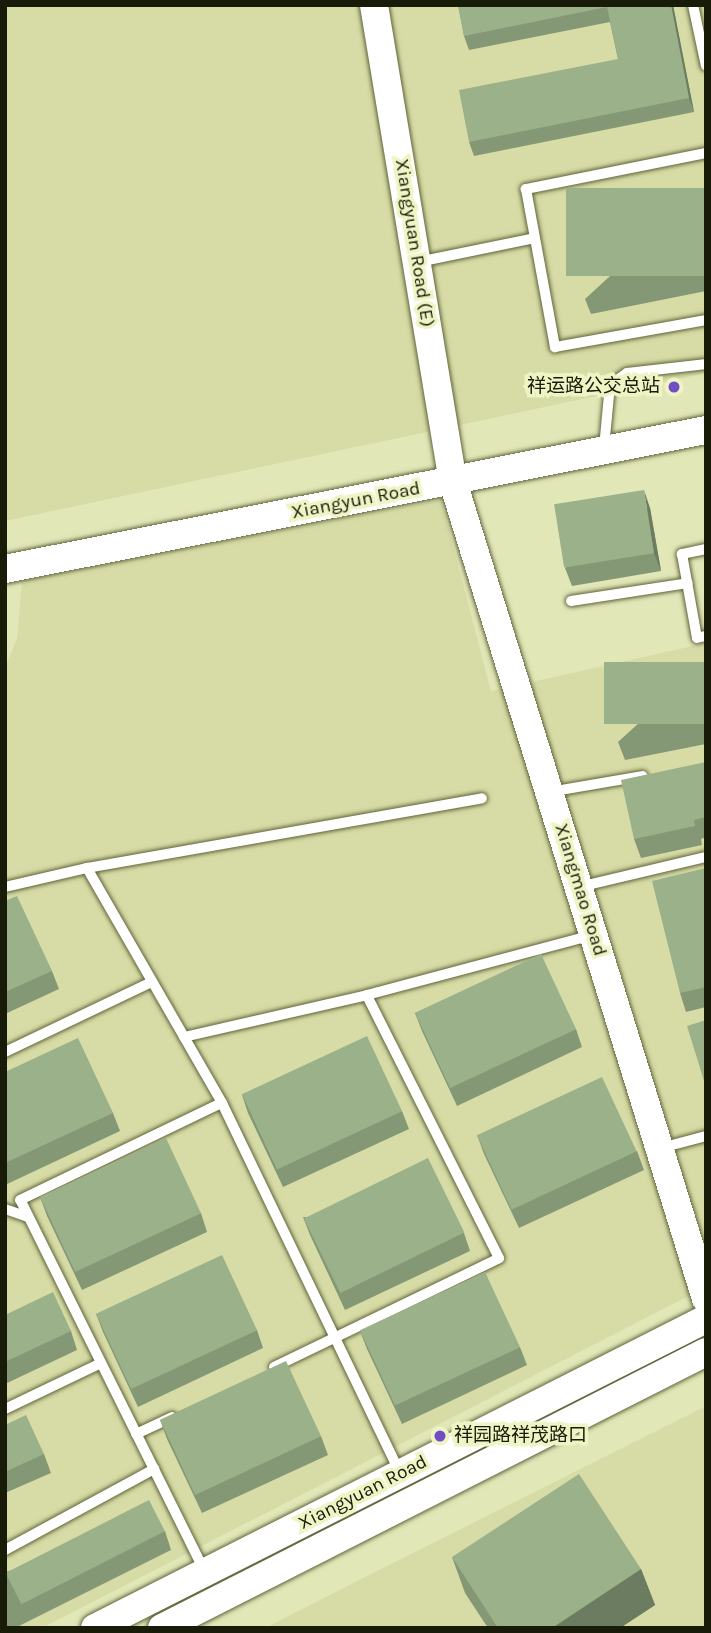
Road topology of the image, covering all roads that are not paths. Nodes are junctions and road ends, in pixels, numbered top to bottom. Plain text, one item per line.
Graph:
1 (374, 5) edge
2 (693, 5) edge
3 (706, 66) edge
4 (706, 153) edge
5 (535, 239) junction
6 (417, 262) junction
7 (706, 320) edge
8 (706, 364) edge
9 (706, 430) edge
10 (604, 451) junction
11 (453, 482) junction
12 (706, 549) edge
13 (5, 569) edge
14 (688, 583) junction
15 (571, 601) dead end
16 (706, 636) edge
17 (651, 774) edge
18 (549, 792) junction
19 (482, 798) dead end
20 (706, 858) edge
21 (87, 868) junction
22 (5, 887) edge
23 (579, 887) junction
24 (593, 934) junction
25 (152, 982) junction
26 (366, 995) junction
27 (184, 1037) junction
28 (5, 1052) edge
29 (222, 1103) junction
30 (706, 1136) edge
31 (659, 1149) junction
32 (5, 1209) edge
33 (28, 1216) junction
34 (706, 1299) edge
35 (706, 1319) edge
36 (706, 1352) edge
37 (101, 1363) junction
38 (261, 1374) edge
39 (5, 1409) edge
40 (186, 1410) edge
41 (136, 1434) junction
42 (154, 1469) junction
43 (400, 1474) junction
44 (5, 1550) edge
45 (205, 1572) junction
46 (95, 1628) edge
47 (162, 1628) edge

1 - 6 street, Xiangyuan Road (E)
2 - 3 lane
4 - 5 lane
5 - 6 lane
5 - 7 lane
6 - 11 street, Xiangyuan Road (E)
8 - 10 lane
9 - 10 street, Xiangyun Road
10 - 11 street, Xiangyun Road
11 - 13 street, Xiangyun Road
11 - 18 street, Xiangmao Road
12 - 14 lane
14 - 15 lane
14 - 16 lane
17 - 18 lane
18 - 23 street, Xiangmao Road
19 - 21 lane
20 - 23 lane
21 - 22 lane
21 - 25 lane
23 - 24 street, Xiangmao Road
24 - 26 lane
24 - 31 street, Xiangmao Road
25 - 27 lane
25 - 28 lane
26 - 27 lane
26 - 38 lane
27 - 29 lane
29 - 33 lane
29 - 43 lane
30 - 31 lane
31 - 34 street, Xiangmao Road
32 - 33 lane
33 - 37 lane
35 - 43 street, Xiangyuan Road
36 - 47 street, Xiangyuan Road
37 - 39 lane
37 - 41 lane
40 - 41 lane
41 - 42 lane
42 - 44 lane
42 - 45 lane
43 - 45 street, Xiangyuan Road
45 - 46 street, Xiangyuan Road

